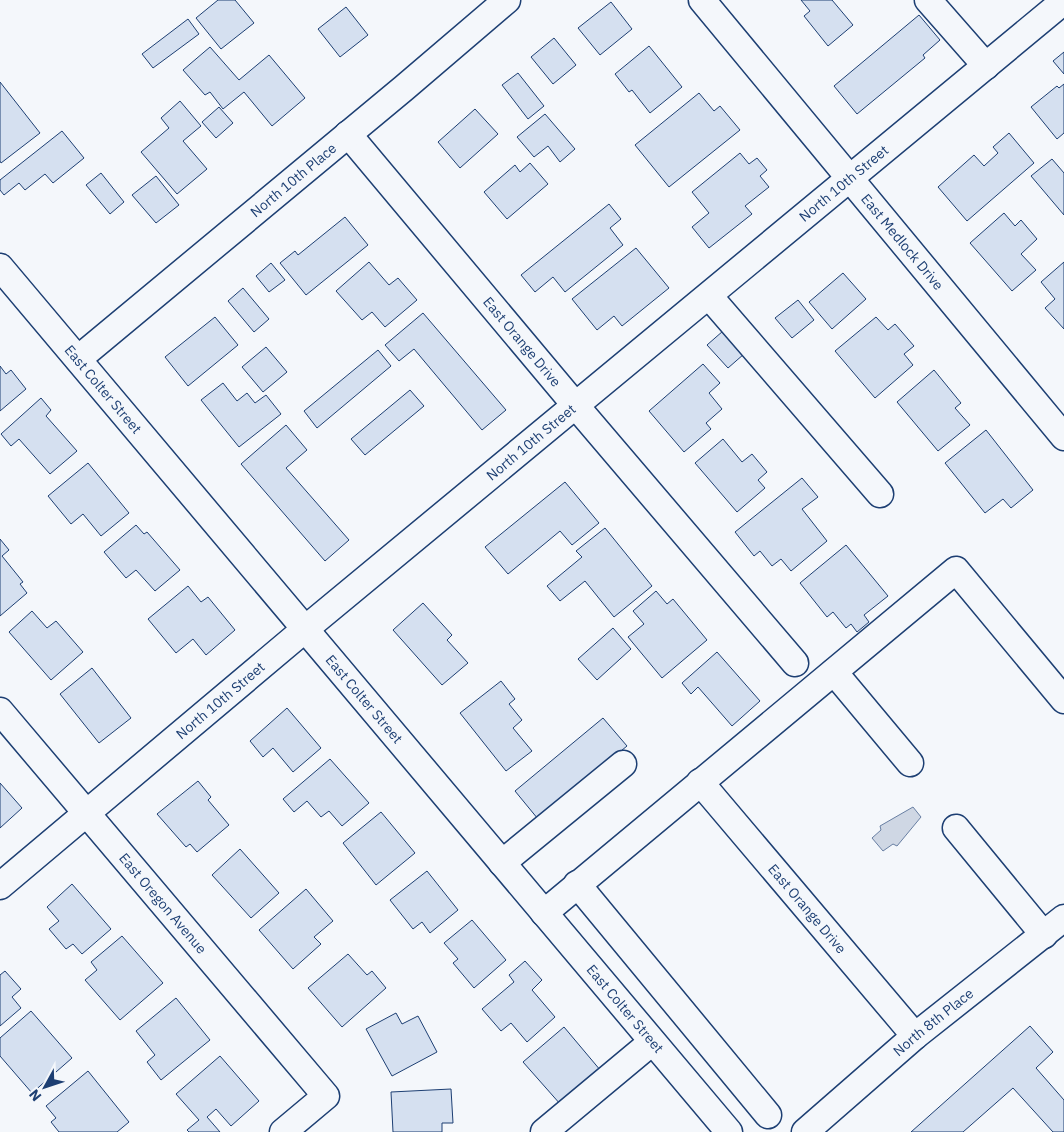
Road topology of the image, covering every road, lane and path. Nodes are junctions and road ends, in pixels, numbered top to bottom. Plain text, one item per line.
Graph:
1 (507, 0) edge
2 (702, 0) edge
3 (928, 0) edge
4 (1064, 1) edge
5 (986, 66) junction
6 (348, 134) junction
7 (850, 179) junction
8 (0, 267) edge
9 (709, 296) junction
10 (78, 359) junction
11 (576, 406) junction
12 (1064, 437) edge
13 (880, 494) dead end
14 (304, 630) junction
15 (795, 663) dead end
16 (834, 672) junction
17 (1064, 700) edge
18 (0, 711) edge
19 (910, 763) dead end
20 (623, 764) dead end
21 (700, 782) junction
22 (86, 814) junction
23 (956, 828) dead end
24 (502, 863) junction
25 (577, 884) junction
26 (0, 886) edge
27 (544, 913) junction
28 (1064, 918) edge
29 (1044, 935) junction
30 (915, 1036) junction
31 (652, 1042) junction
32 (712, 1047) junction
33 (680, 1074) junction
34 (768, 1114) dead end
35 (283, 1132) edge
36 (544, 1132) edge
37 (728, 1132) edge
38 (806, 1132) edge

1 - 6 street, North 10th Place
2 - 7 street, East Medlock Drive
3 - 5 street
4 - 5 street, North 10th Street
5 - 7 street, North 10th Street
6 - 10 street, North 10th Place
6 - 11 street, East Orange Drive
7 - 9 street, North 10th Street
7 - 12 street, East Medlock Drive
8 - 10 street, East Colter Street
9 - 11 street, North 10th Street
9 - 13 street
10 - 14 street, East Colter Street
11 - 14 street, North 10th Street
11 - 15 street, East Orange Drive
14 - 22 street, North 10th Street
14 - 24 street, East Colter Street
16 - 17 street
16 - 19 street
16 - 21 street
18 - 22 street, East Oregon Avenue
20 - 24 street
21 - 25 street
21 - 30 street, East Orange Drive
22 - 26 street, North 10th Street
22 - 35 street, East Oregon Avenue
23 - 29 street
24 - 27 street, East Colter Street
25 - 27 street
25 - 32 street
27 - 31 street, East Colter Street
28 - 29 street, North 8th Place
29 - 30 street, North 8th Place
30 - 38 street, North 8th Place
31 - 33 street, East Colter Street
31 - 36 street
32 - 33 street
32 - 34 street
33 - 37 street, East Colter Street

